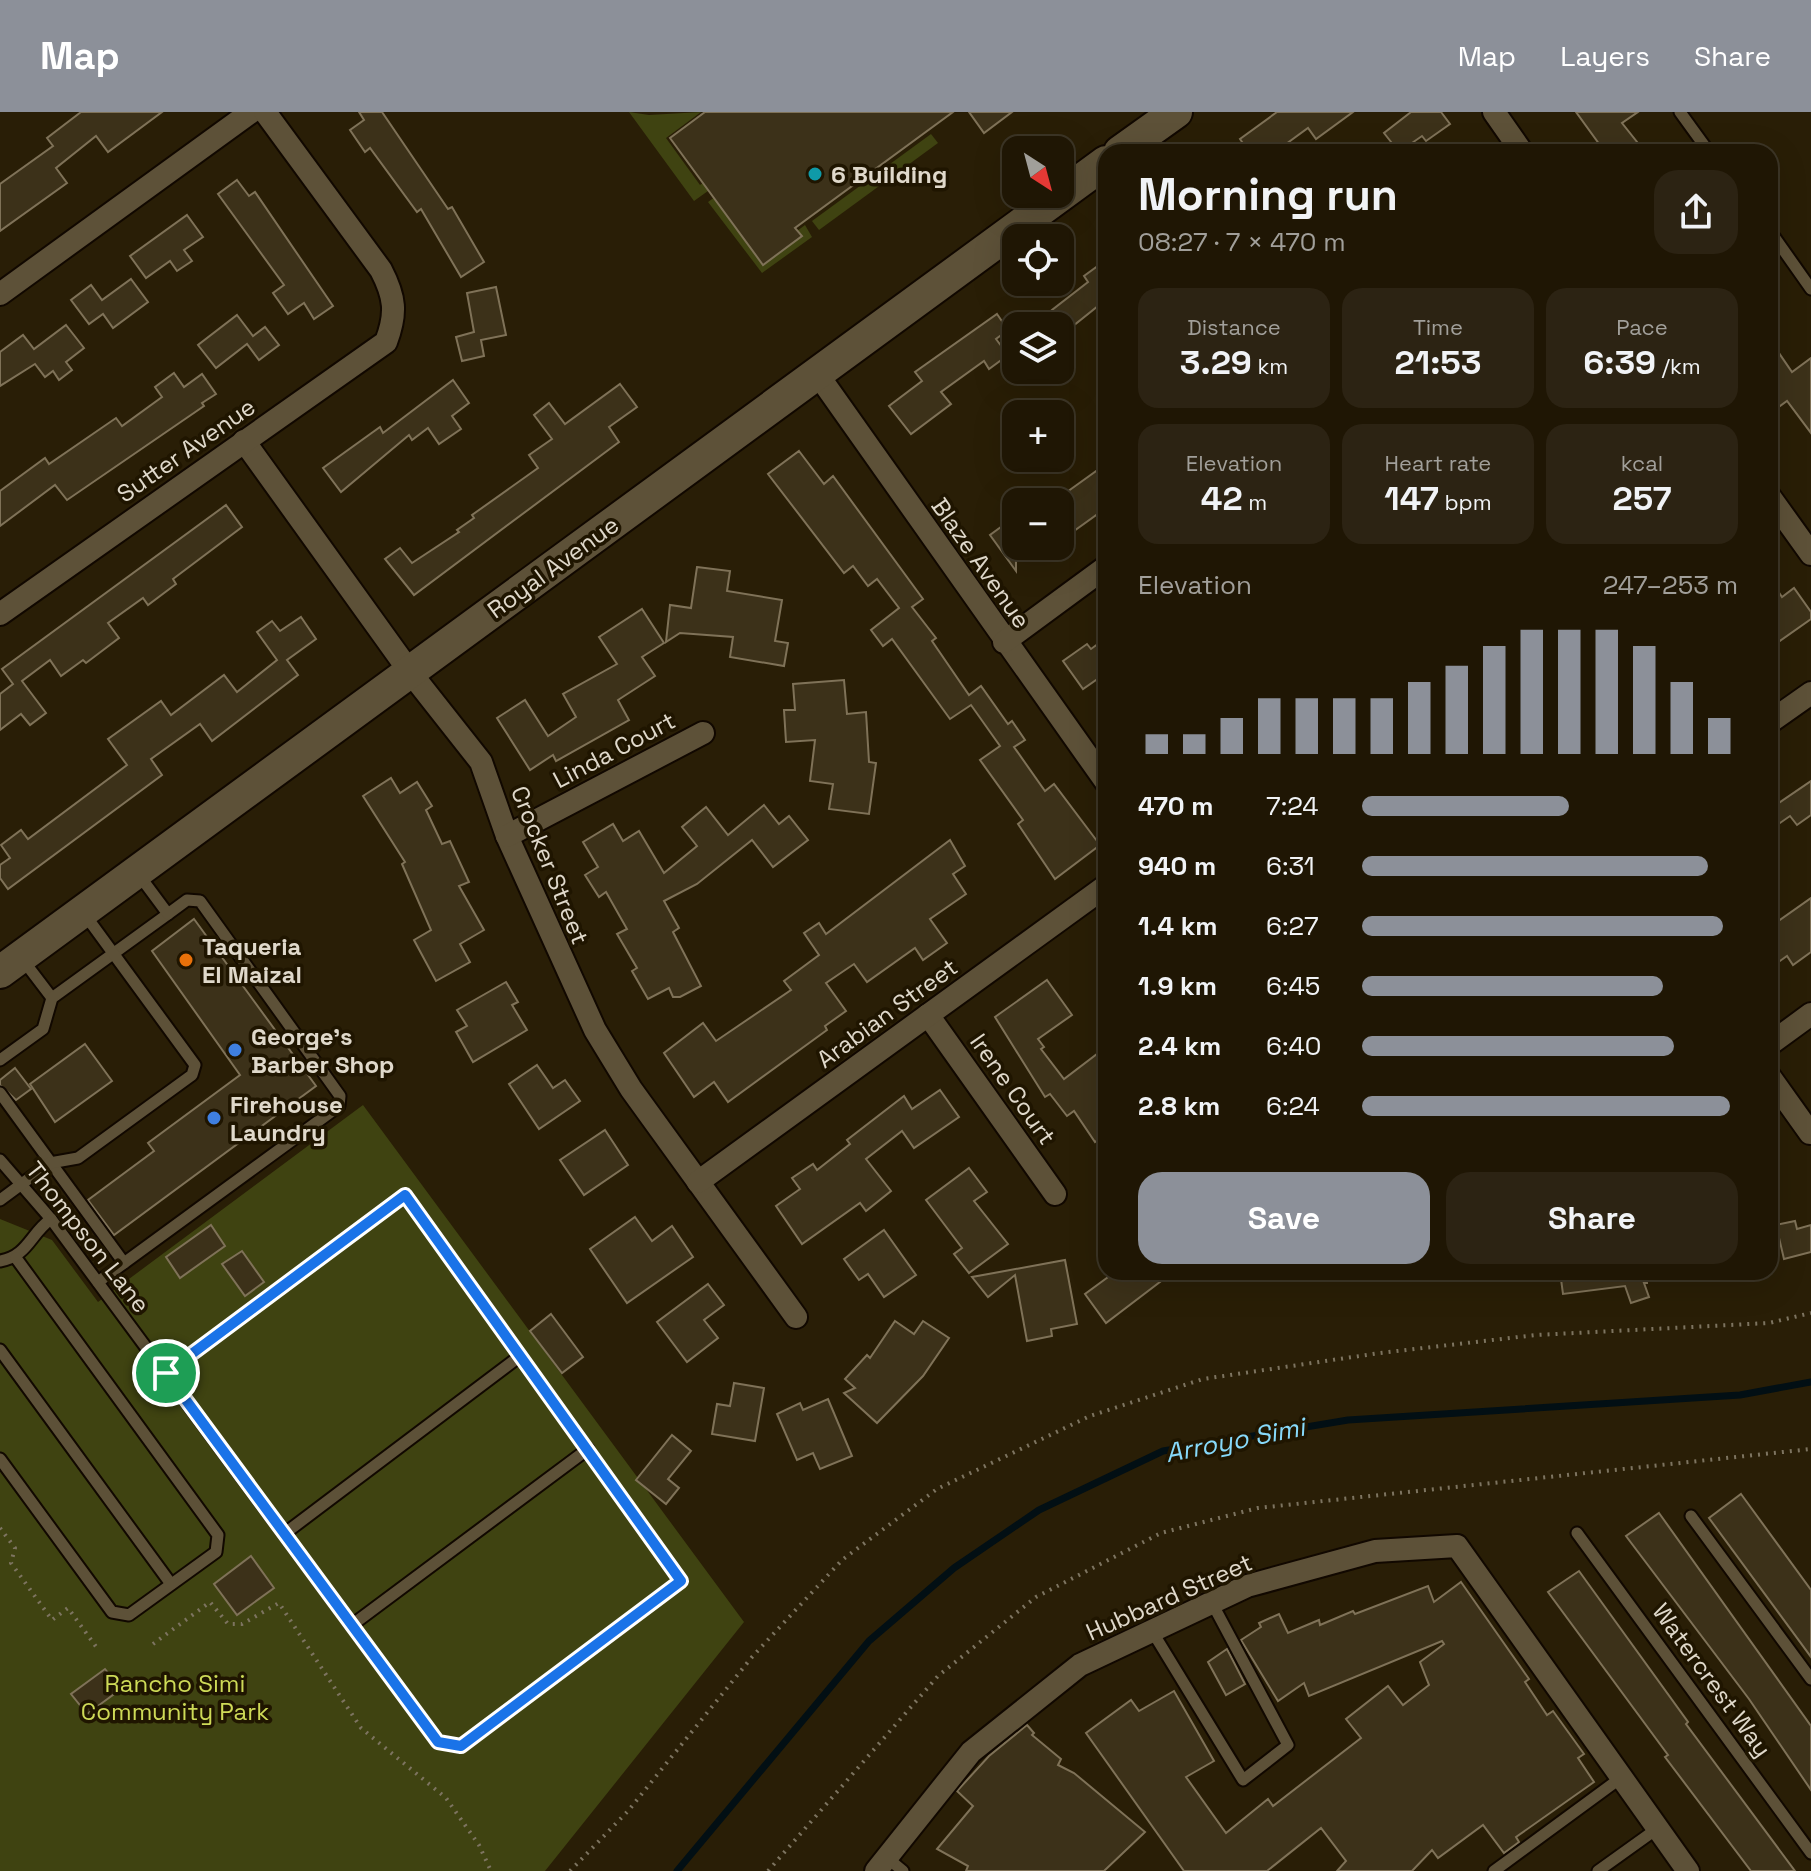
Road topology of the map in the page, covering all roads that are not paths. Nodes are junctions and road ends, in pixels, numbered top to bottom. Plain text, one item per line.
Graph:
1 (251, 112) edge
2 (265, 112) edge
3 (1176, 112) edge
4 (1494, 112) edge
5 (1680, 112) edge
6 (1131, 144) edge
7 (1516, 144) edge
8 (1703, 144) edge
9 (1098, 168) edge
10 (1778, 242) edge
11 (1811, 289) edge
12 (0, 294) edge
13 (816, 372) junction
14 (244, 441) junction
15 (1778, 508) edge
16 (1811, 554) edge
17 (1098, 573) edge
18 (0, 614) edge
19 (1004, 642) junction
20 (410, 672) junction
21 (1811, 693) edge
22 (1778, 716) edge
23 (703, 733) dead end
24 (1098, 771) edge
25 (507, 836) junction
26 (136, 871) junction
27 (1098, 892) edge
28 (83, 911) junction
29 (168, 914) junction
30 (114, 954) junction
31 (10, 964) edge
32 (52, 998) junction
33 (1811, 1014) edge
34 (928, 1015) junction
35 (1778, 1038) edge
36 (0, 1060) edge
37 (1778, 1088) edge
38 (0, 1093) edge
39 (1810, 1133) edge
40 (0, 1160) edge
41 (50, 1163) junction
42 (698, 1182) junction
43 (19, 1186) junction
44 (1055, 1194) dead end
45 (0, 1200) edge
46 (51, 1219) junction
47 (16, 1258) junction
48 (0, 1261) edge
49 (124, 1263) junction
50 (98, 1282) junction
51 (796, 1317) dead end
52 (0, 1350) edge
53 (520, 1356) junction
54 (166, 1373) junction
55 (588, 1449) junction
56 (0, 1459) edge
57 (1691, 1516) dead end
58 (1577, 1533) dead end
59 (284, 1534) junction
60 (171, 1584) junction
61 (1212, 1603) junction
62 (352, 1625) junction
63 (1152, 1631) junction
64 (1811, 1679) edge
65 (1622, 1777) junction
66 (1658, 1828) junction
67 (1811, 1853) edge
68 (888, 1866) edge
69 (1494, 1871) edge
70 (1598, 1871) edge
71 (1688, 1871) edge

1 - 12 street
2 - 14 street, Sutter Avenue
3 - 6 main road
4 - 7 street
5 - 8 lane
9 - 13 main road, Royal Avenue
10 - 11 lane
13 - 19 street, Blaze Avenue
13 - 20 main road, Royal Avenue
14 - 18 street, Sutter Avenue
14 - 20 street, Crocker Street
15 - 16 street
17 - 19 street
19 - 24 street, Blaze Avenue
20 - 25 street, Crocker Street
20 - 26 main road, Royal Avenue
21 - 22 street
23 - 25 street, Linda Court
25 - 42 street, Crocker Street
26 - 28 main road, Royal Avenue
26 - 29 lane
27 - 34 street, Arabian Street
28 - 30 lane
28 - 31 main road, Royal Avenue
29 - 30 lane
29 - 49 lane
30 - 32 lane
30 - 41 lane
31 - 32 lane
32 - 36 lane
33 - 35 street
34 - 42 street, Arabian Street
34 - 44 street, Irene Court
37 - 39 street
38 - 41 lane
40 - 43 lane, Thompson Lane
41 - 43 lane
41 - 49 lane
42 - 51 street, Crocker Street
43 - 45 lane
43 - 46 lane, Thompson Lane
46 - 47 lane
46 - 50 lane, Thompson Lane
47 - 48 lane
47 - 60 lane
49 - 50 lane
50 - 54 lane, Thompson Lane
52 - 60 lane
53 - 54 lane
53 - 55 lane
53 - 59 lane
54 - 59 lane, Thompson Lane
55 - 62 lane
55 - 62 lane, Thompson Lane
56 - 60 lane
57 - 64 lane
58 - 67 lane, Watercrest Way
59 - 62 lane, Thompson Lane
61 - 63 street, Hubbard Street
61 - 63 lane
61 - 65 street, Hubbard Street
63 - 68 street, Hubbard Street
65 - 66 street, Hubbard Street
65 - 69 lane
66 - 70 lane
66 - 71 street, Hubbard Street

